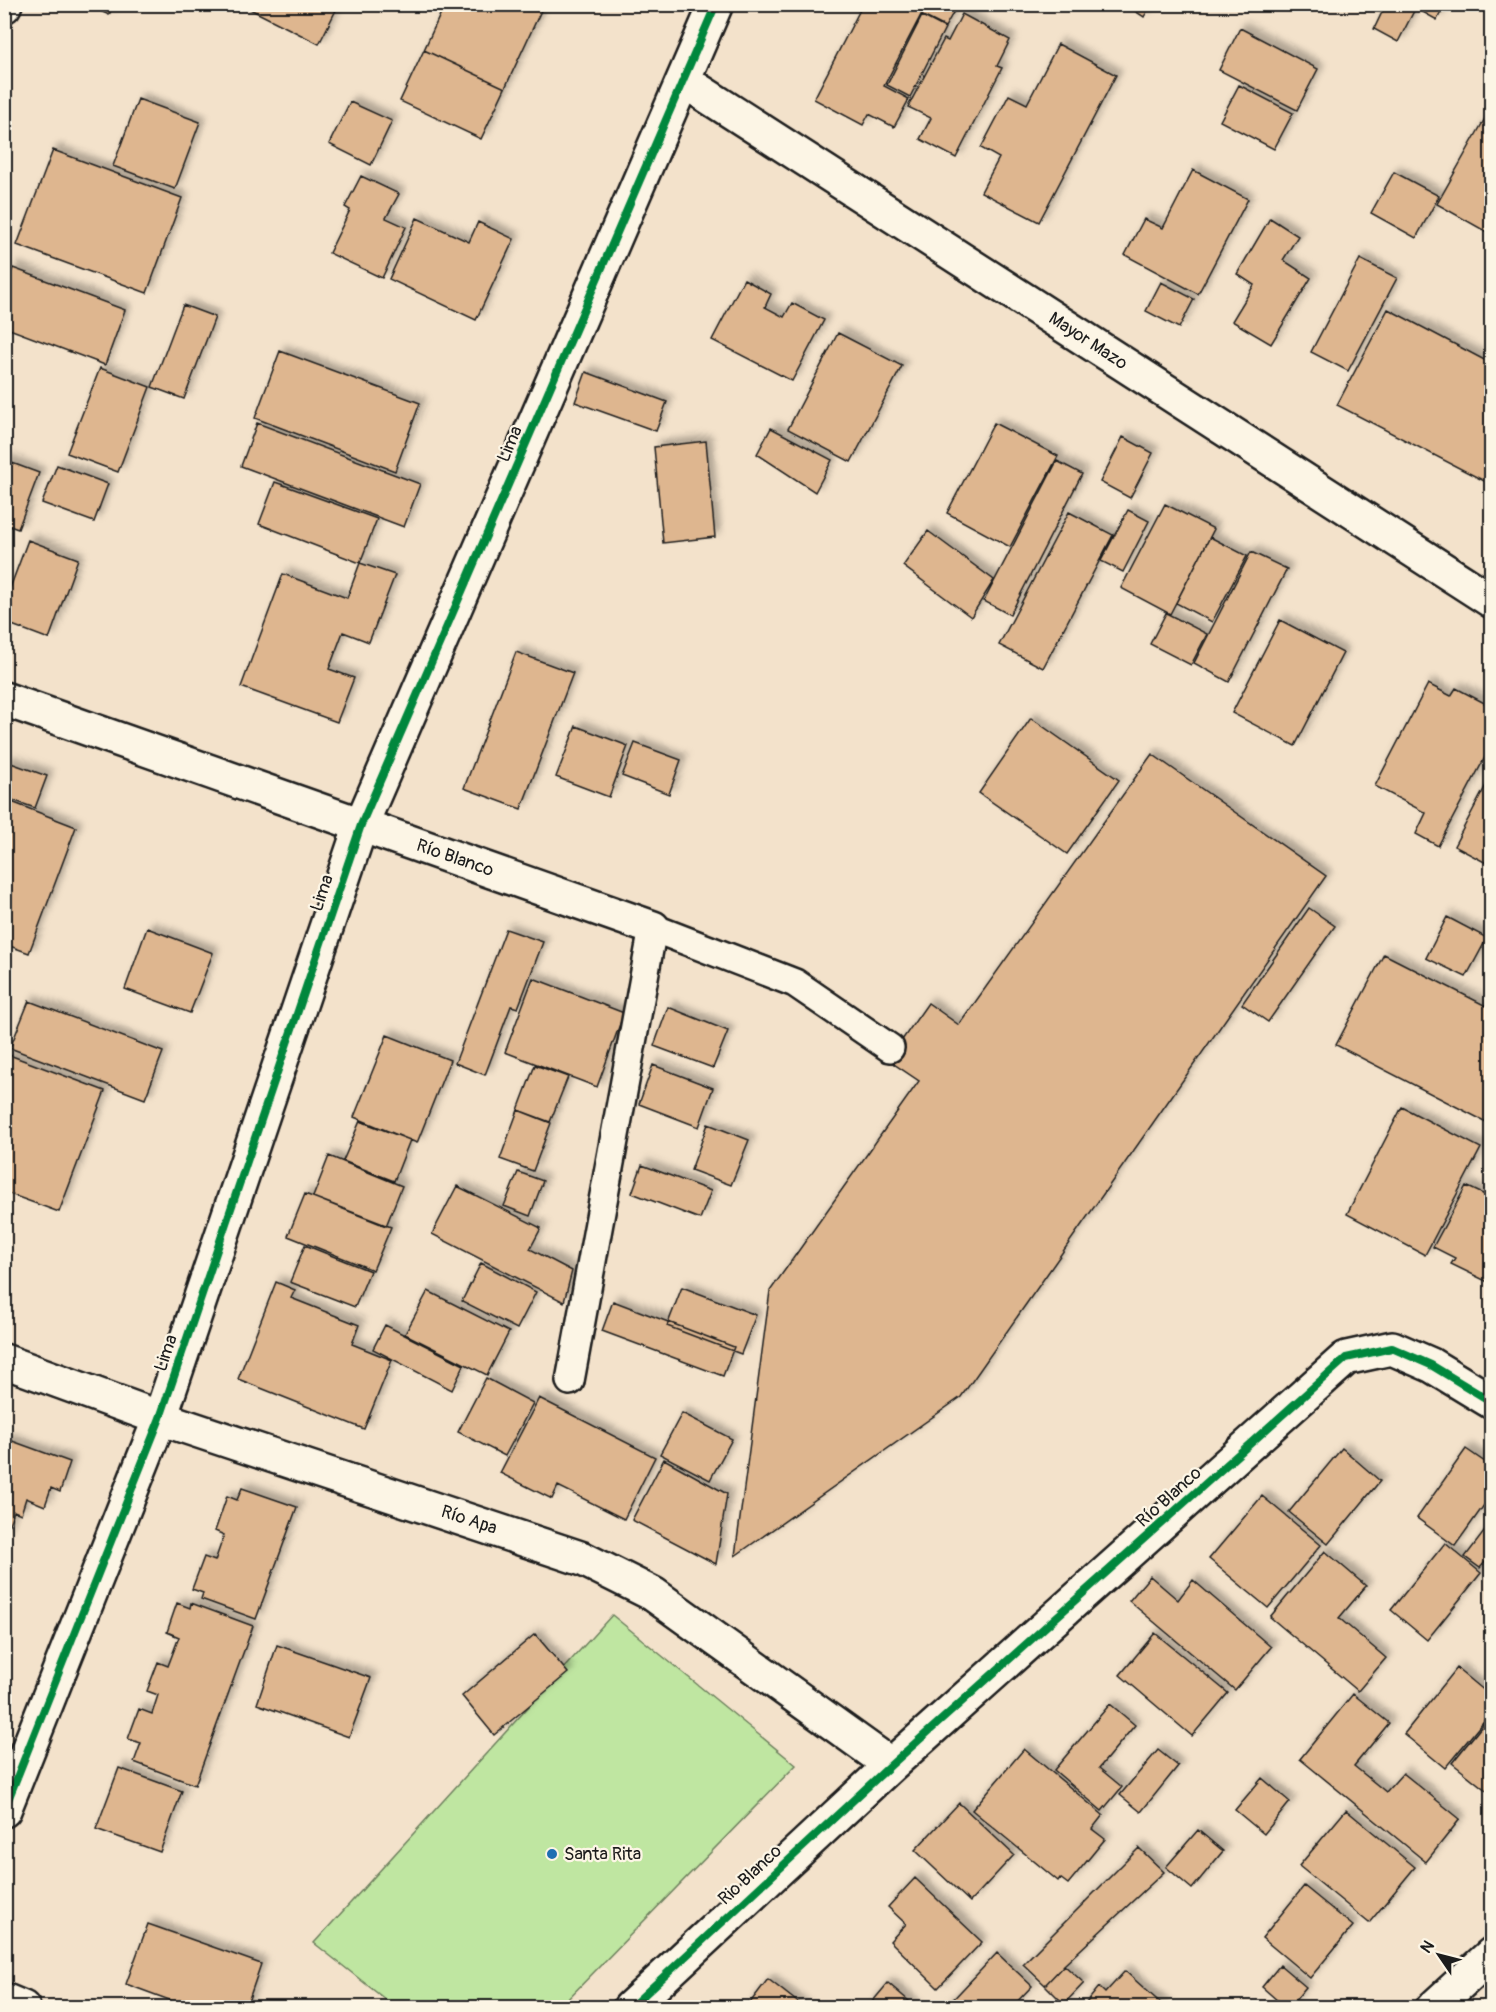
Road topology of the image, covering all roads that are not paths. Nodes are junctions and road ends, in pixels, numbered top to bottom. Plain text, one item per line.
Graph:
1 (716, 4) edge
2 (684, 81) junction
3 (1491, 601) edge
4 (4, 699) edge
5 (361, 825) junction
6 (653, 928) junction
7 (890, 1048) dead end
8 (4, 1361) edge
9 (570, 1381) dead end
10 (1491, 1402) edge
11 (160, 1418) junction
12 (891, 1764) junction
13 (4, 1810) edge
14 (1491, 1954) edge
15 (4, 2000) edge
16 (23, 2007) edge
17 (630, 2007) edge
18 (1433, 2007) edge

1 - 2 street, Lima
2 - 3 street, Mayor Mazo
2 - 5 street, Lima
4 - 5 street, Río Blanco
5 - 6 street, Río Blanco
5 - 11 street, Lima
6 - 7 lane, Río Blanco
6 - 9 lane
8 - 11 street, Río Apa
10 - 12 street, Río Blanco
11 - 12 street, Río Apa
11 - 13 street, Lima
12 - 17 street, Rio Blanco
14 - 18 street
15 - 16 street

